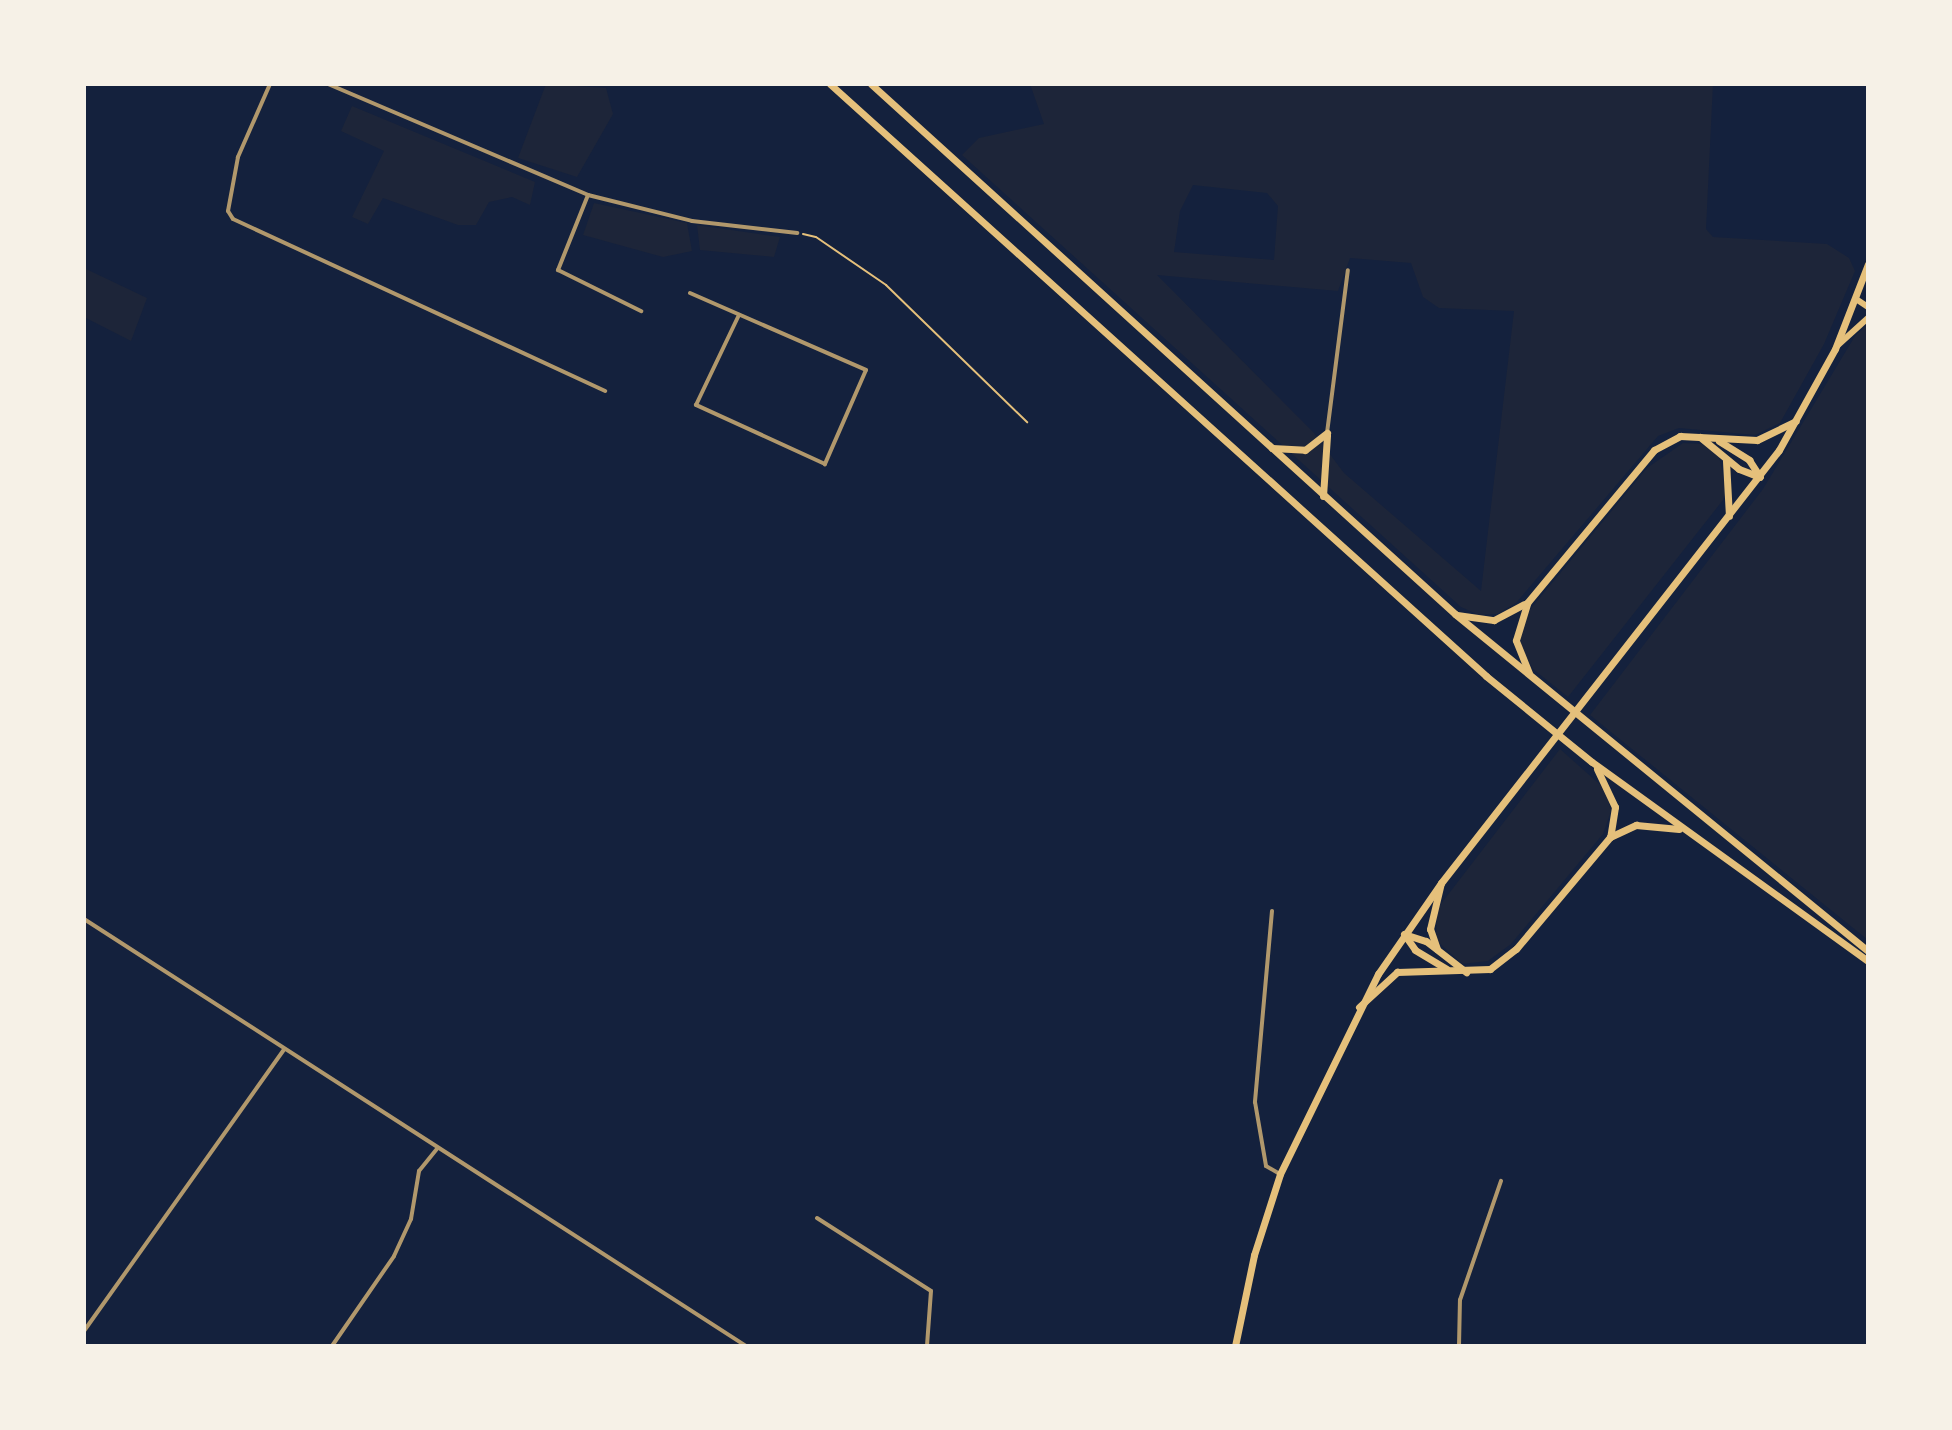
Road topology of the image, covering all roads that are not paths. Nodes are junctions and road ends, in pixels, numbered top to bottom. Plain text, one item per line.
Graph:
1 (270, 84) edge
2 (328, 84) edge
3 (830, 84) edge
4 (871, 84) edge
5 (588, 195) junction
6 (797, 233) road end
7 (1868, 264) edge
8 (1348, 270) dead end
9 (690, 293) dead end
10 (1868, 297) edge
11 (1856, 299) junction
12 (1868, 307) edge
13 (641, 311) dead end
14 (739, 315) junction
15 (1868, 318) edge
16 (1835, 349) junction
17 (605, 391) dead end
18 (1796, 421) junction
19 (1327, 433) junction
20 (1698, 436) junction
21 (1717, 440) junction
22 (1268, 447) junction
23 (1722, 456) junction
24 (1760, 477) junction
25 (1323, 496) junction
26 (1729, 516) junction
27 (1527, 603) junction
28 (1455, 614) junction
29 (1531, 678) junction
30 (1592, 762) junction
31 (1685, 831) junction
32 (1610, 837) junction
33 (1441, 883) junction
34 (1272, 911) dead end
35 (84, 919) edge
36 (1404, 934) junction
37 (1438, 951) junction
38 (1868, 951) edge
39 (1868, 961) edge
40 (1453, 972) junction
41 (1468, 973) junction
42 (1359, 1007) junction
43 (284, 1050) junction
44 (437, 1149) junction
45 (1280, 1174) junction
46 (1501, 1181) dead end
47 (817, 1218) dead end
48 (84, 1331) edge
49 (332, 1346) edge
50 (746, 1346) edge
51 (927, 1346) edge
52 (1235, 1346) edge
53 (1459, 1346) edge

1 - 17 street
2 - 5 street
3 - 30 main road
4 - 22 main road
5 - 6 street
5 - 13 street
7 - 11 main road
8 - 19 street
9 - 14 street
10 - 11 main road
11 - 12 main road
11 - 16 main road
14 - 14 street
15 - 16 main road
16 - 18 main road
18 - 21 main road
18 - 24 main road
19 - 22 main road
19 - 25 main road
20 - 21 main road
20 - 23 main road
20 - 27 main road
21 - 24 main road
22 - 25 main road
23 - 24 main road
23 - 26 main road
24 - 26 main road
25 - 28 main road
26 - 33 main road
27 - 28 main road
27 - 29 main road
28 - 29 main road
29 - 38 main road
30 - 31 main road
30 - 32 main road
31 - 32 main road
31 - 39 main road
32 - 41 main road
33 - 36 main road
33 - 37 main road
34 - 45 street
35 - 43 street
36 - 37 main road
36 - 40 main road
36 - 42 main road
37 - 41 main road
40 - 41 main road
40 - 42 main road
42 - 45 main road
43 - 44 street
43 - 48 street
44 - 49 street
44 - 50 street
45 - 52 main road
46 - 53 street
47 - 51 street

